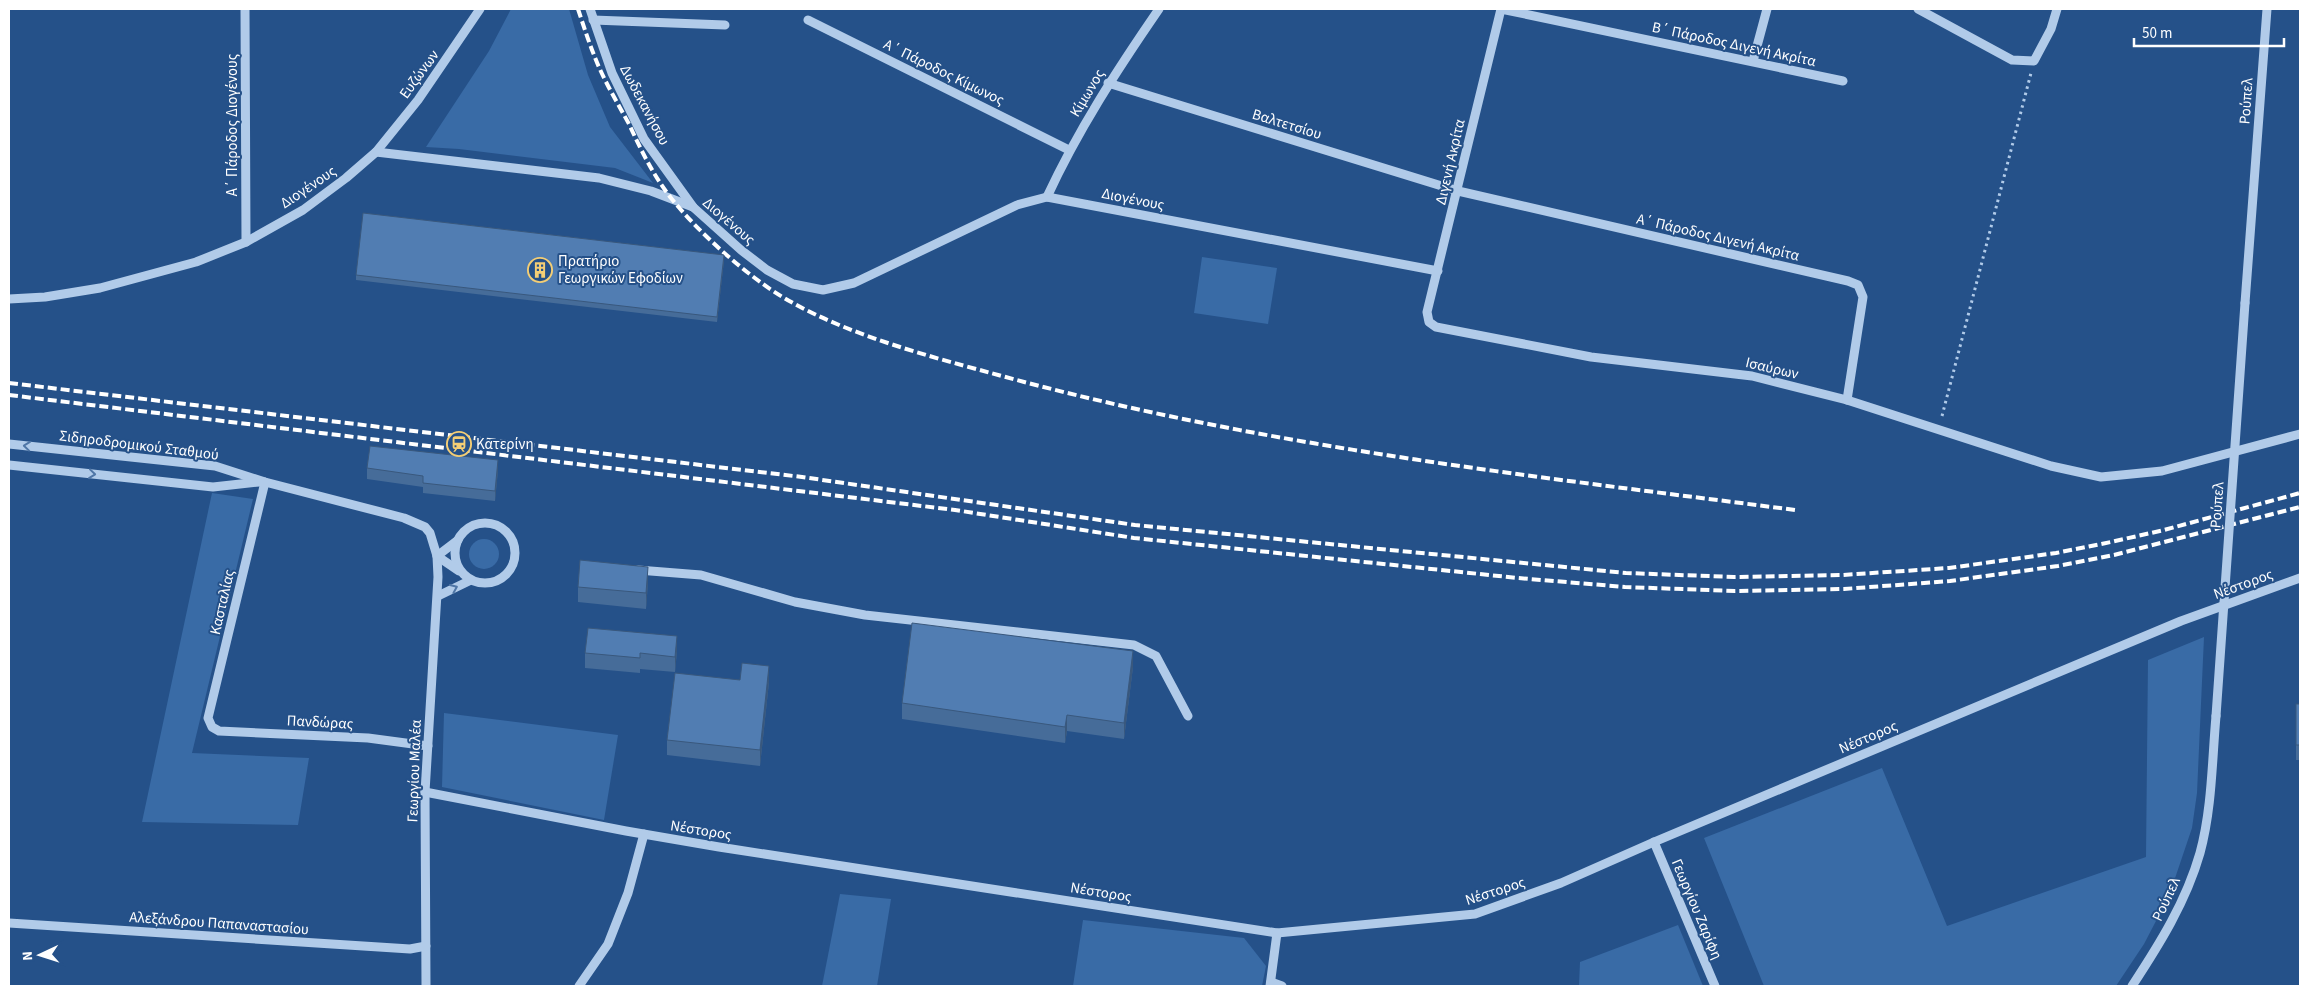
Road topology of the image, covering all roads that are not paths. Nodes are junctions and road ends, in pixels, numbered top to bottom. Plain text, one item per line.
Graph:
1 (245, 9) edge
2 (480, 9) edge
3 (590, 9) edge
4 (1159, 9) edge
5 (1501, 9) edge
6 (1767, 9) edge
7 (1918, 9) edge
8 (2057, 9) edge
9 (2267, 9) edge
10 (593, 20) junction
11 (808, 20) dead end
12 (725, 25) dead end
13 (1753, 61) junction
14 (1843, 81) dead end
15 (1108, 83) junction
16 (1069, 150) junction
17 (376, 152) junction
18 (1458, 191) junction
19 (1047, 197) junction
20 (693, 207) junction
21 (246, 242) junction
22 (1438, 271) junction
23 (9, 299) edge
24 (1429, 322) joint
25 (1847, 400) junction
26 (2300, 434) edge
27 (9, 444) edge
28 (9, 465) edge
29 (265, 482) junction
30 (458, 540) junction
31 (437, 556) junction
32 (624, 569) edge
33 (463, 574) junction
34 (2300, 578) edge
35 (471, 580) junction
36 (438, 596) junction
37 (1188, 716) dead end
38 (212, 727) joint
39 (428, 746) junction
40 (426, 792) junction
41 (644, 834) junction
42 (1654, 842) junction
43 (9, 923) edge
44 (1277, 933) junction
45 (426, 946) junction
46 (1271, 984) edge
47 (426, 986) edge
48 (579, 986) edge
49 (1282, 986) edge
50 (1715, 986) edge
51 (2132, 986) edge

1 - 21 street, Α΄ Πάροδος Διογένους
2 - 17 street, Ευζώνων
3 - 10 street, Δωδεκανήσου
4 - 15 street, Κίμωνος
5 - 13 street, Β΄ Πάροδος Διγενή Ακρίτα
5 - 18 street, Διγενή Ακρίτα
6 - 13 street
7 - 8 street
9 - 51 street, Ρούπελ, bridge
10 - 12 street
10 - 20 street, Δωδεκανήσου
11 - 16 street, Α΄ Πάροδος Κίμωνος
13 - 14 street, Β΄ Πάροδος Διγενή Ακρίτα
15 - 16 street, Κίμωνος
15 - 18 street, Βαλτετσίου
16 - 19 street, Κίμωνος
17 - 20 street, Διογένους
17 - 21 street, Διογένους
18 - 22 street, Διγενή Ακρίτα
18 - 25 street, Α΄ Πάροδος Διγενή Ακρίτα
19 - 20 street, Διογένους
19 - 22 street, Διογένους
21 - 23 street, Διογένους
22 - 24 street, Διγενή Ακρίτα
24 - 25 street, Ισαύρων
25 - 26 street, Ισαύρων
29 -> 27 street, Σιδηροδρομικού Σταθμού
28 -> 29 street, Σιδηροδρομικού Σταθμού
29 - 31 street, Σιδηροδρομικού Σταθμού
29 - 38 street, Κασταλίας
30 - 31 street
30 - 33 street
30 - 35 street
31 - 33 street
31 - 36 street, Γεωργίου Μαλέα
32 - 37 street
33 - 35 street
34 - 42 street, Νέστορος
36 -> 35 street
36 - 39 street, Γεωργίου Μαλέα
38 - 39 street, Πανδώρας
39 - 40 street, Γεωργίου Μαλέα
40 - 41 street, Νέστορος
40 - 45 street, Γεωργίου Μαλέα
41 - 44 street, Νέστορος
41 - 48 street
42 - 44 street, Νέστορος
42 - 50 street, Γεωργίου Ζαρίφη
43 - 45 street, Αλεξάνδρου Παπαναστασίου
44 - 46 street
45 - 47 street, Γεωργίου Μαλέα
46 - 49 street

